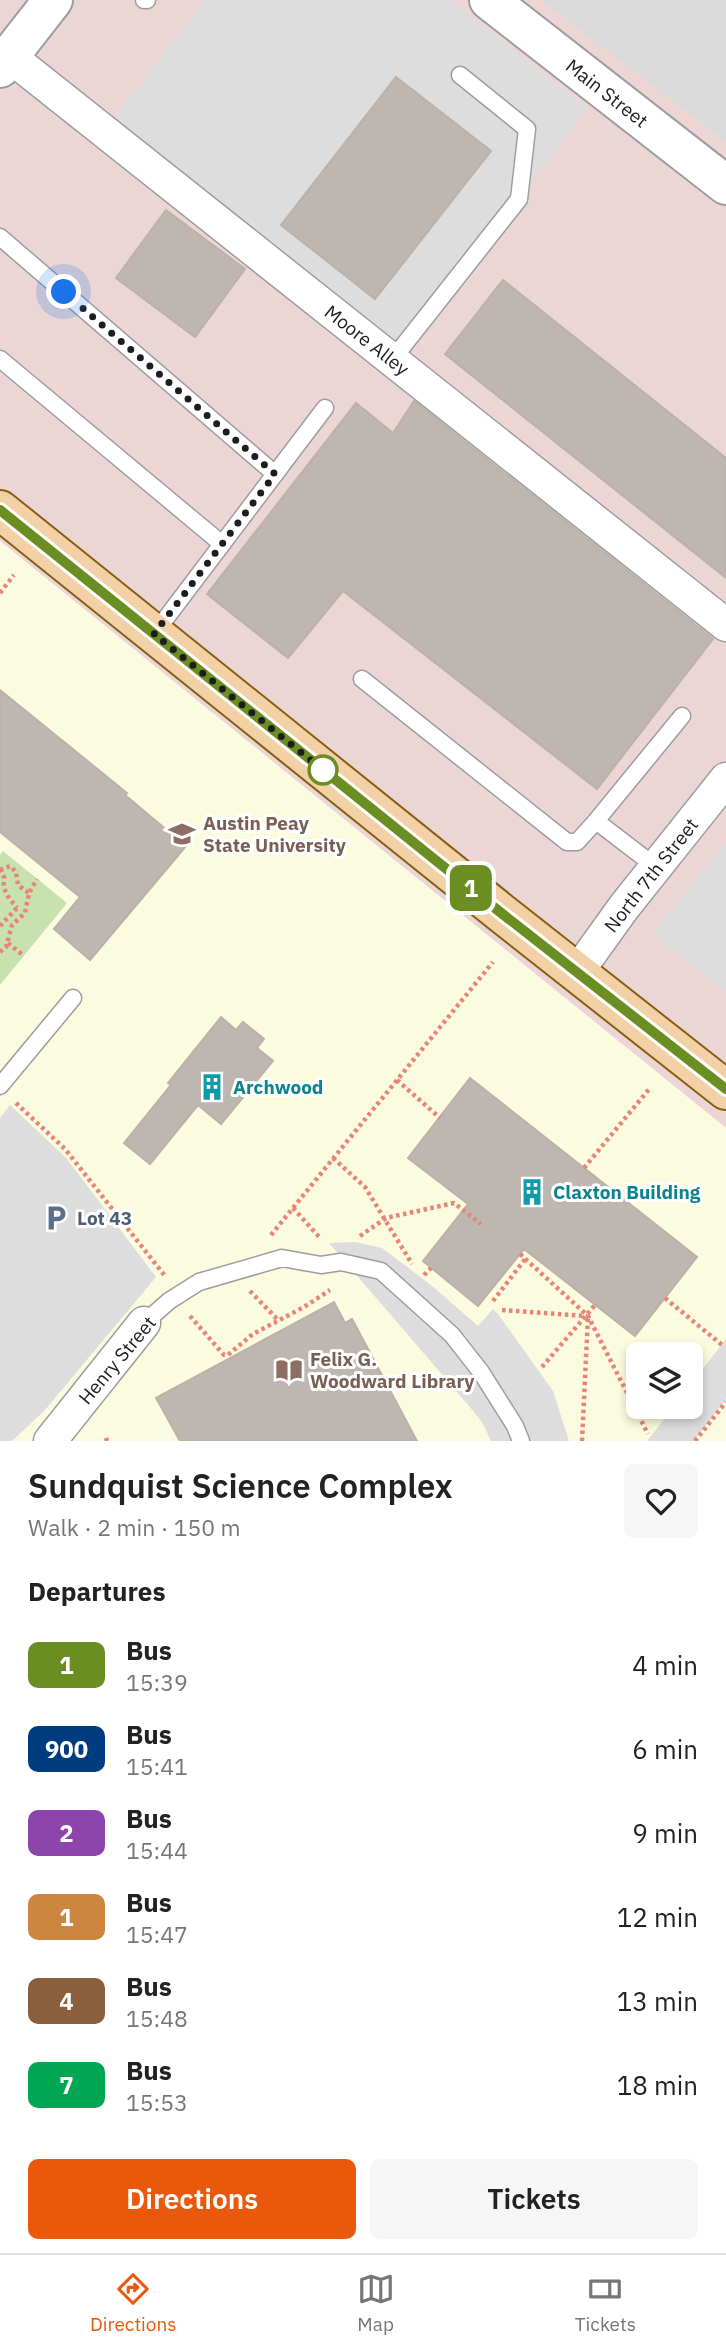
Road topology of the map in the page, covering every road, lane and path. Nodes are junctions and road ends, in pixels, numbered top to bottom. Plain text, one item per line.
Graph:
1 (52, 0) edge
2 (489, 0) edge
3 (4, 62) edge
4 (460, 75) dead end
5 (726, 185) edge
6 (0, 237) edge
7 (0, 359) edge
8 (392, 360) junction
9 (325, 408) dead end
10 (275, 474) junction
11 (0, 510) edge
12 (222, 544) junction
13 (14, 575) dead end
14 (0, 593) edge
15 (726, 625) edge
16 (154, 634) junction
17 (362, 679) dead end
18 (682, 716) dead end
19 (726, 779) edge
20 (596, 821) junction
21 (656, 867) junction
22 (0, 870) edge
23 (37, 879) dead end
24 (29, 893) junction
25 (17, 908) junction
26 (25, 913) junction
27 (0, 926) edge
28 (8, 943) junction
29 (0, 952) edge
30 (24, 956) dead end
31 (493, 962) dead end
32 (578, 971) junction
33 (73, 998) dead end
34 (397, 1080) junction
35 (0, 1086) edge
36 (650, 1088) dead end
37 (726, 1090) edge
38 (12, 1099) dead end
39 (440, 1118) dead end
40 (334, 1158) junction
41 (584, 1168) dead end
42 (293, 1208) junction
43 (386, 1218) junction
44 (481, 1224) dead end
45 (360, 1236) dead end
46 (269, 1238) dead end
47 (321, 1239) dead end
48 (520, 1254) dead end
49 (526, 1258) junction
50 (412, 1265) dead end
51 (431, 1268) dead end
52 (424, 1275) dead end
53 (167, 1280) dead end
54 (332, 1288) dead end
55 (250, 1291) dead end
56 (665, 1298) dead end
57 (493, 1301) dead end
58 (595, 1305) dead end
59 (502, 1310) dead end
60 (187, 1314) dead end
61 (588, 1316) junction
62 (278, 1320) junction
63 (144, 1323) joint
64 (722, 1345) dead end
65 (542, 1367) dead end
66 (726, 1402) edge
67 (648, 1434) dead end
68 (50, 1441) edge
69 (521, 1441) edge
70 (583, 1441) edge
71 (695, 1441) edge

1 - 3 street
2 - 5 street, Main Street
3 - 8 street, Moore Alley
4 - 8 lane
6 - 10 lane
7 - 12 lane
8 - 15 street, Moore Alley
9 - 10 lane
10 - 12 lane
11 - 16 main road
12 - 16 lane
13 - 14 path
16 - 32 main road
17 - 20 lane
18 - 20 lane
19 - 21 street, North 7th Street
20 - 21 lane
21 - 32 street, North 7th Street
22 - 24 path
22 - 25 path
23 - 24 path
24 - 26 path
25 - 26 path
25 - 27 path
26 - 28 path
28 - 29 path
28 - 30 path
31 - 34 path
32 - 37 main road
33 - 35 lane
34 - 39 path
34 - 40 path
36 - 41 path
38 - 53 path
40 - 42 path
40 - 43 path
42 - 46 path
42 - 47 path
43 - 44 path
43 - 45 path
43 - 50 path
48 - 49 path
49 - 57 path
49 - 61 path
51 - 52 path
54 - 62 path
55 - 62 path
56 - 64 path
58 - 61 path
59 - 61 path
60 - 62 path
61 - 65 path
61 - 67 path
61 - 70 path
63 - 68 street, Henry Street
63 - 69 lane, Henry Street
66 - 71 path

